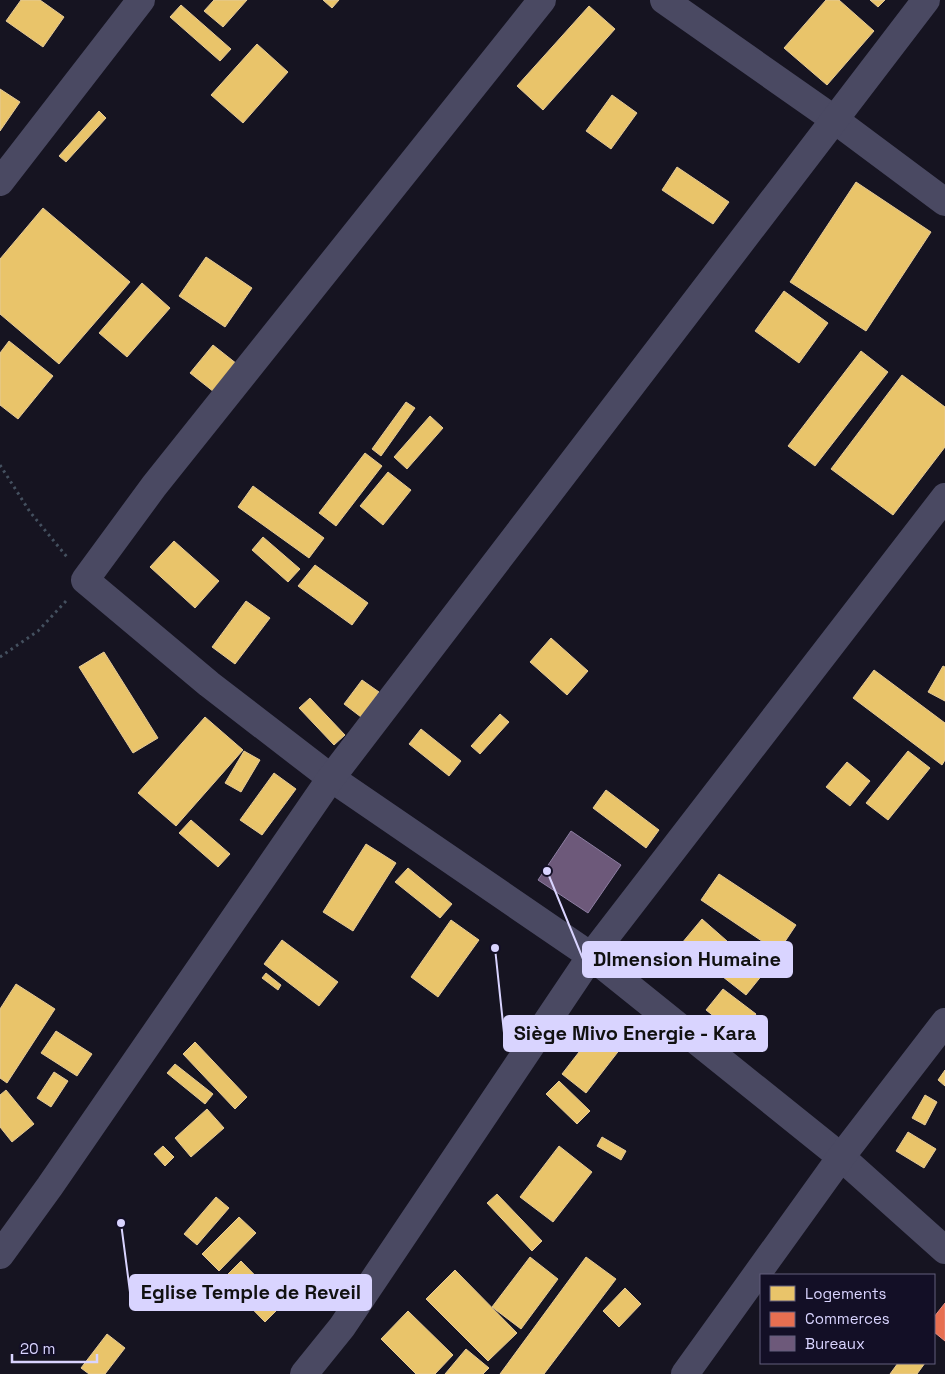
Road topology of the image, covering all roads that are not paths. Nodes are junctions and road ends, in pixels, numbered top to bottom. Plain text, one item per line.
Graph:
1 (141, 0) edge
2 (542, 0) edge
3 (664, 0) edge
4 (926, 0) edge
5 (834, 120) junction
6 (0, 182) edge
7 (945, 202) edge
8 (945, 497) edge
9 (331, 778) junction
10 (591, 956) junction
11 (945, 1022) edge
12 (840, 1158) junction
13 (945, 1250) edge
14 (0, 1254) edge
15 (304, 1374) edge
16 (685, 1374) edge

1 - 6 street
2 - 9 street
3 - 5 street
4 - 5 street
5 - 7 street
5 - 9 street
8 - 10 street
9 - 10 street
9 - 14 street
10 - 12 street
10 - 15 street
11 - 12 street
12 - 13 street
12 - 16 street

